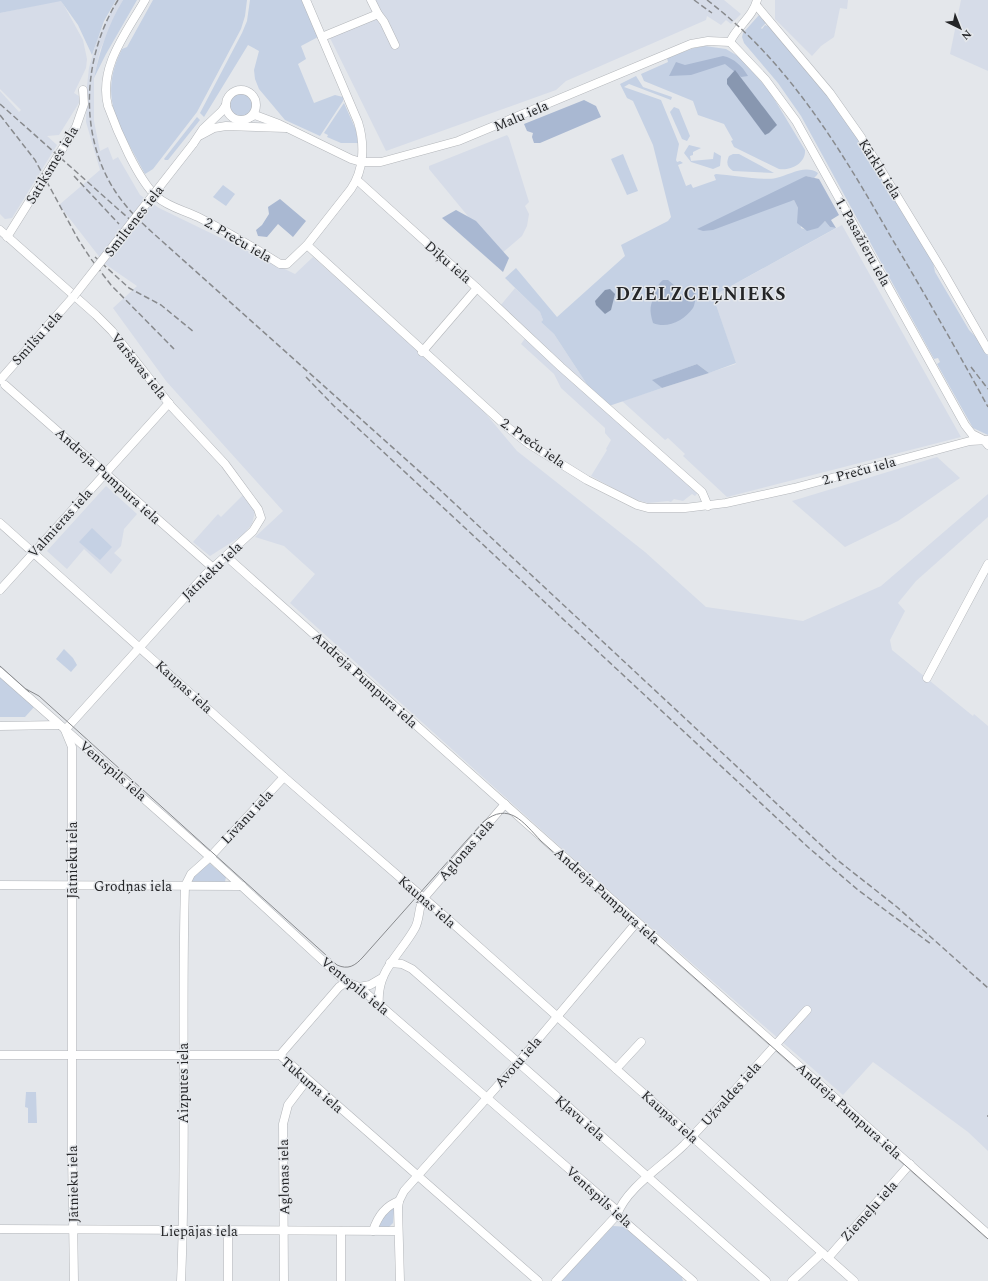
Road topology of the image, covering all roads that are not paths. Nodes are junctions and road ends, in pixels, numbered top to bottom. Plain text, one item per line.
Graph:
1 (145, 0) edge
2 (306, 0) edge
3 (371, 0) edge
4 (756, 3) edge
5 (378, 14) junction
6 (322, 37) junction
7 (730, 42) junction
8 (395, 45) dead end
9 (83, 90) dead end
10 (226, 105) junction
11 (256, 105) junction
12 (232, 117) junction
13 (250, 118) junction
14 (279, 124) junction
15 (288, 129) junction
16 (200, 135) junction
17 (193, 144) junction
18 (361, 162) junction
19 (357, 180) junction
20 (0, 230) edge
21 (7, 237) junction
22 (307, 245) junction
23 (477, 288) junction
24 (74, 296) junction
25 (988, 350) edge
26 (422, 352) junction
27 (2, 382) edge
28 (169, 403) junction
29 (987, 442) edge
30 (104, 473) junction
31 (708, 506) junction
32 (261, 518) joint
33 (0, 523) edge
34 (33, 552) junction
35 (227, 557) junction
36 (988, 564) edge
37 (212, 568) junction
38 (0, 590) edge
39 (140, 647) junction
40 (0, 672) edge
41 (927, 678) dead end
42 (0, 726) edge
43 (62, 727) junction
44 (284, 777) junction
45 (505, 804) junction
46 (210, 858) junction
47 (0, 885) edge
48 (72, 886) junction
49 (185, 886) junction
50 (242, 886) junction
51 (423, 899) junction
52 (637, 922) junction
53 (390, 963) junction
54 (382, 978) junction
55 (346, 982) junction
56 (360, 987) junction
57 (379, 1004) junction
58 (808, 1010) dead end
59 (557, 1017) junction
60 (641, 1042) dead end
61 (775, 1045) junction
62 (0, 1055) edge
63 (72, 1055) junction
64 (183, 1055) junction
65 (280, 1055) junction
66 (518, 1063) junction
67 (616, 1070) junction
68 (307, 1080) junction
69 (486, 1099) junction
70 (692, 1137) junction
71 (910, 1164) junction
72 (416, 1175) junction
73 (647, 1177) junction
74 (399, 1201) junction
75 (617, 1214) junction
76 (0, 1229) edge
77 (74, 1230) junction
78 (183, 1231) junction
79 (228, 1231) junction
80 (285, 1231) junction
81 (341, 1231) junction
82 (373, 1231) junction
83 (398, 1231) junction
84 (988, 1234) edge
85 (825, 1255) junction
86 (74, 1281) edge
87 (181, 1281) edge
88 (228, 1281) edge
89 (284, 1281) edge
90 (341, 1281) edge
91 (400, 1281) edge
92 (538, 1281) edge
93 (556, 1281) edge
94 (693, 1281) edge
95 (766, 1281) edge
96 (792, 1281) edge
97 (854, 1281) edge

1 - 22 street, 2. Preču iela
2 - 6 street
3 - 5 street
4 - 7 street
4 - 25 street, Kārklu iela
5 - 6 street
5 - 8 street
6 - 18 street
7 - 18 street, Malu iela
7 - 29 street, 1. Pasažieru iela
9 - 21 street, Satiksmes iela
10 - 11 street, Smiltenes iela
10 - 12 street
10 - 17 street, Smiltenes iela
11 - 13 street
11 - 14 street, Smiltenes iela
12 - 13 street, Smiltenes iela
12 - 16 street, Smiltenes iela
13 - 14 street, Smiltenes iela
14 - 15 street, Smiltenes iela
15 - 16 street, Smiltenes iela
15 - 18 street, Smiltenes iela
16 - 17 street, Smiltenes iela
17 - 24 street, Smiltenes iela, bridge
18 - 19 street
19 - 22 street
19 - 23 street, Dīķu iela
20 - 21 street, Varšavas iela
21 - 24 street, Varšavas iela
22 - 26 street, 2. Preču iela
23 - 26 street, Dīķu iela
23 - 31 street
24 - 27 street, Smilšu iela
24 - 28 street, Varšavas iela
26 - 31 street, 2. Preču iela
27 - 30 street, Andreja Pumpura iela
28 - 30 street, Valmieras iela
28 - 32 street, Varšavas iela
29 - 31 street, 2. Preču iela
30 - 34 street, Valmieras iela
30 - 37 street, Andreja Pumpura iela
32 - 35 street, Jātnieku iela
33 - 34 street, Kauņas iela
34 - 38 street, Valmieras iela
34 - 39 street, Kauņas iela
35 - 37 street, Jātnieku iela
35 - 45 street, Andreja Pumpura iela
36 - 41 street
37 - 39 street, Jātnieku iela
39 - 43 street, Jātnieku iela
39 - 44 street, Kauņas iela
40 - 43 street, Ventspils iela
42 - 43 street
43 - 46 street, Ventspils iela
43 - 48 street, Jātnieku iela
44 - 46 street, Līvānu iela
44 - 51 street, Kauņas iela
45 - 51 street, Aglonas iela
45 - 52 street, Andreja Pumpura iela
46 - 49 street, Līvānu iela
46 - 50 street, Ventspils iela
47 - 48 street, Grodņas iela
48 - 49 street, Grodņas iela
48 - 63 street, Jātnieku iela
49 - 50 street, Grodņas iela
49 - 64 street, Aizputes iela
50 - 55 street, Ventspils iela
51 - 53 street, Aglonas iela
51 - 59 street, Kauņas iela
52 - 59 street, Avotu iela
52 - 61 street, Andreja Pumpura iela
53 - 54 street, Aglonas iela
53 - 66 street, Kļavu iela
54 - 56 street
54 - 57 street, Aglonas iela
55 - 56 street, Ventspils iela
55 - 65 street
56 - 57 street, Ventspils iela
57 - 69 street, Ventspils iela
58 - 61 street, Užvaldes iela
59 - 66 street, Avotu iela
59 - 67 street, Kauņas iela
60 - 67 street
61 - 70 street, Užvaldes iela
61 - 71 street, Andreja Pumpura iela
62 - 63 street, Tukuma iela
63 - 64 street, Tukuma iela
63 - 77 street, Jātnieku iela
64 - 65 street, Tukuma iela
64 - 78 street, Aizputes iela
65 - 68 street, Tukuma iela
66 - 69 street, Avotu iela
66 - 73 street, Kļavu iela
67 - 70 street, Kauņas iela
68 - 72 street, Tukuma iela
68 - 80 street, Aglonas iela
69 - 72 street, Avotu iela
69 - 75 street, Ventspils iela
70 - 73 street, Užvaldes iela
70 - 85 street, Kauņas iela
71 - 84 street, Andreja Pumpura iela
71 - 85 street, Ziemeļu iela
72 - 74 street, Avotu iela
72 - 92 street, Tukuma iela
73 - 75 street, Užvaldes iela
73 - 95 street, Kļavu iela
74 - 82 street, Avotu iela
74 - 83 street, Avotu iela
75 - 93 street, Užvaldes iela
75 - 94 street, Ventspils iela
76 - 77 street, Liepājas iela
77 - 78 street, Liepājas iela
77 - 86 street, Jātnieku iela
78 - 79 street, Liepājas iela
78 - 87 street, Aizputes iela
79 - 80 street, Liepājas iela
79 - 88 street
80 - 81 street, Liepājas iela
80 - 89 street, Aglonas iela
81 - 82 street, Liepājas iela
81 - 90 street
82 - 83 street, Liepājas iela
83 - 91 street, Avotu iela
85 - 96 street, Ziemeļu iela
85 - 97 street, Kauņas iela

